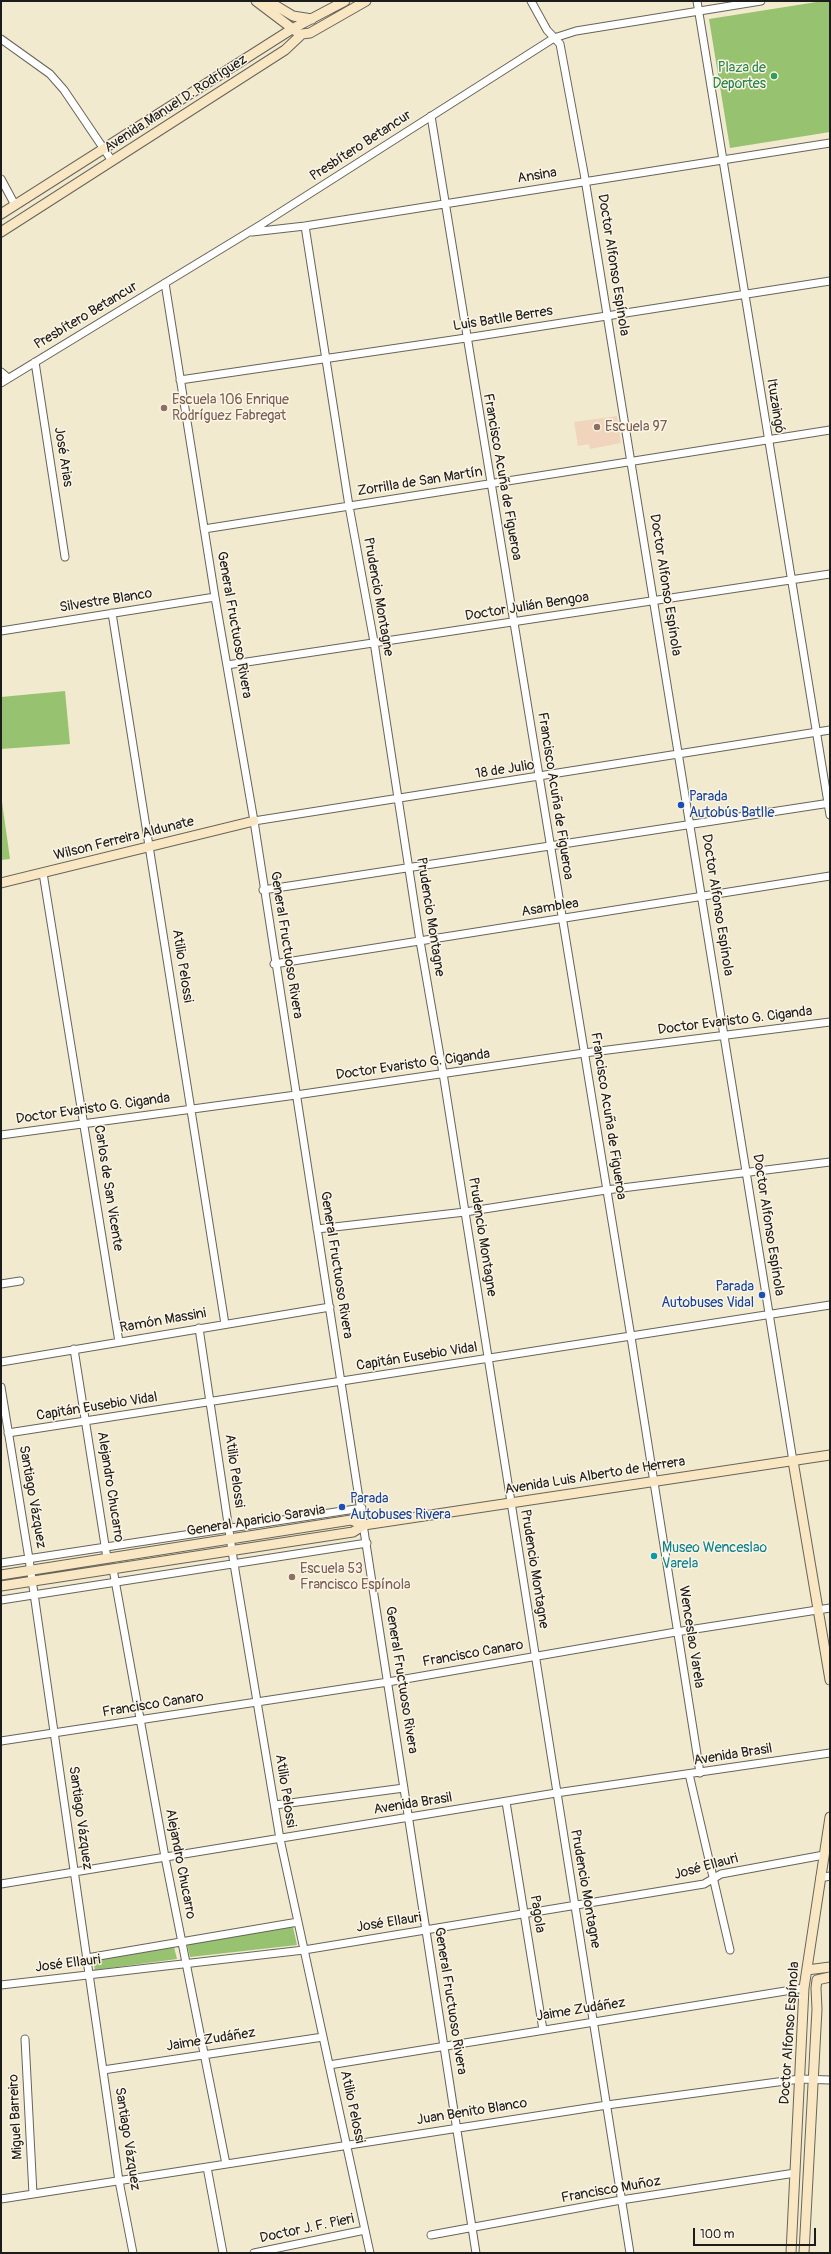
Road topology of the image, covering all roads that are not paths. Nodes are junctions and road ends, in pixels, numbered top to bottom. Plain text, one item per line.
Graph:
1 (256, 1) edge
2 (268, 1) edge
3 (346, 1) edge
4 (366, 1) edge
5 (531, 1) edge
6 (697, 1) edge
7 (761, 1) edge
8 (698, 11) junction
9 (310, 18) junction
10 (317, 28) junction
11 (292, 29) junction
12 (302, 34) junction
13 (554, 38) junction
14 (1, 39) edge
15 (431, 116) junction
16 (830, 143) edge
17 (104, 148) junction
18 (722, 159) junction
19 (112, 161) junction
20 (1, 179) edge
21 (586, 182) junction
22 (446, 204) junction
23 (15, 205) junction
24 (1, 214) edge
25 (306, 226) junction
26 (1, 232) edge
27 (248, 233) junction
28 (830, 282) edge
29 (165, 283) junction
30 (744, 296) junction
31 (607, 315) junction
32 (466, 338) junction
33 (325, 359) junction
34 (35, 362) junction
35 (1, 372) edge
36 (8, 378) junction
37 (180, 380) junction
38 (1, 383) edge
39 (830, 430) edge
40 (768, 440) junction
41 (630, 461) junction
42 (490, 484) junction
43 (349, 506) junction
44 (204, 529) junction
45 (65, 557) dead end
46 (830, 574) edge
47 (790, 580) junction
48 (215, 597) junction
49 (653, 600) junction
50 (112, 613) junction
51 (514, 622) junction
52 (1, 631) edge
53 (374, 642) junction
54 (227, 665) junction
55 (830, 730) edge
56 (817, 732) junction
57 (678, 755) junction
58 (539, 778) junction
59 (398, 799) junction
60 (829, 803) edge
61 (830, 815) edge
62 (254, 822) junction
63 (690, 824) junction
64 (149, 847) junction
65 (550, 847) junction
66 (409, 866) junction
67 (43, 873) junction
68 (830, 876) edge
69 (1, 883) edge
70 (263, 890) junction
71 (701, 898) junction
72 (563, 919) junction
73 (420, 941) junction
74 (274, 964) junction
75 (830, 1022) edge
76 (724, 1036) junction
77 (584, 1053) junction
78 (443, 1073) junction
79 (296, 1095) junction
80 (192, 1109) junction
81 (85, 1123) junction
82 (1, 1135) edge
83 (830, 1162) edge
84 (746, 1173) junction
85 (606, 1190) junction
86 (465, 1212) junction
87 (317, 1229) junction
88 (20, 1281) dead end
89 (1, 1284) edge
90 (830, 1305) edge
91 (330, 1307) junction
92 (768, 1315) junction
93 (225, 1324) junction
94 (199, 1328) junction
95 (631, 1337) junction
96 (118, 1342) junction
97 (74, 1349) junction
98 (487, 1360) junction
99 (1, 1362) edge
100 (342, 1382) junction
101 (1, 1387) edge
102 (210, 1402) junction
103 (86, 1421) junction
104 (8, 1434) junction
105 (830, 1455) edge
106 (793, 1461) junction
107 (652, 1482) junction
108 (510, 1503) junction
109 (362, 1508) junction
110 (364, 1525) junction
111 (229, 1528) junction
112 (231, 1540) junction
113 (367, 1543) junction
114 (106, 1547) junction
115 (232, 1550) junction
116 (108, 1558) junction
117 (29, 1559) junction
118 (1, 1563) edge
119 (234, 1564) junction
120 (113, 1569) junction
121 (30, 1571) junction
122 (1, 1575) edge
123 (32, 1581) junction
124 (115, 1582) junction
125 (1, 1586) edge
126 (34, 1595) junction
127 (1, 1600) edge
128 (830, 1608) edge
129 (817, 1610) junction
130 (676, 1632) junction
131 (535, 1656) junction
132 (830, 1680) edge
133 (388, 1682) junction
134 (257, 1701) junction
135 (140, 1720) junction
136 (55, 1734) junction
137 (1, 1741) edge
138 (830, 1753) edge
139 (700, 1773) junction
140 (689, 1774) junction
141 (404, 1788) junction
142 (556, 1794) junction
143 (506, 1802) junction
144 (275, 1806) junction
145 (830, 1817) edge
146 (409, 1818) junction
147 (280, 1838) junction
148 (824, 1855) junction
149 (165, 1857) junction
150 (75, 1872) junction
151 (830, 1876) edge
152 (820, 1878) junction
153 (713, 1879) junction
154 (1, 1884) edge
155 (575, 1906) junction
156 (524, 1914) junction
157 (298, 1922) junction
158 (426, 1930) junction
159 (182, 1942) junction
160 (304, 1950) junction
161 (730, 1950) dead end
162 (87, 1958) junction
163 (186, 1962) junction
164 (830, 1967) edge
165 (807, 1970) junction
166 (90, 1975) junction
167 (830, 1977) edge
168 (816, 1984) junction
169 (1, 1985) edge
170 (804, 1988) junction
171 (595, 2022) junction
172 (543, 2030) junction
173 (323, 2037) junction
174 (25, 2039) dead end
175 (444, 2046) junction
176 (204, 2055) junction
177 (329, 2066) junction
178 (103, 2070) junction
179 (800, 2079) junction
180 (814, 2080) junction
181 (830, 2080) edge
182 (607, 2105) junction
183 (457, 2128) junction
184 (346, 2144) junction
185 (226, 2164) junction
186 (207, 2167) junction
187 (795, 2173) junction
188 (120, 2181) junction
189 (33, 2194) junction
190 (1, 2198) edge
191 (621, 2200) junction
192 (472, 2227) junction
193 (365, 2230) junction
194 (431, 2235) dead end
195 (133, 2253) edge
196 (223, 2253) edge
197 (254, 2253) edge
198 (370, 2253) edge
199 (476, 2253) edge
200 (630, 2253) edge
201 (791, 2253) edge
202 (804, 2253) edge

1 - 11 street
2 - 9 street
3 - 9 street, Avenida Manuel D. Rodríguez
4 - 10 street, Avenida Manuel D. Rodríguez
5 - 13 street, Doctor Alfonso Espínola
6 - 8 street, Ituzaingó
7 - 8 street, Presbítero Betancur
8 - 13 street, Presbítero Betancur
8 - 18 street, Ituzaingó
9 - 10 street
9 - 11 street, Avenida Manuel D. Rodríguez
10 - 12 street, Avenida Manuel D. Rodríguez
11 - 12 street
11 - 17 street, Avenida Manuel D. Rodríguez
12 - 19 street, Avenida Manuel D. Rodríguez
13 - 15 street, Presbítero Betancur
13 - 21 street, Doctor Alfonso Espínola
14 - 17 street
15 - 22 street, Francisco Acuña de Figueroa
15 - 27 street, Presbítero Betancur
16 - 18 street, Ansina
17 - 19 street
17 - 23 street, Avenida Manuel D. Rodríguez
18 - 21 street, Ansina
18 - 30 street, Ituzaingó
19 - 26 street, Avenida Manuel D. Rodríguez
20 - 23 street
21 - 22 street, Ansina
21 - 31 street, Doctor Alfonso Espínola
22 - 25 street, Ansina
22 - 32 street, Francisco Acuña de Figueroa
23 - 24 street, Avenida Manuel D. Rodríguez
25 - 27 street, Ansina
25 - 33 street, Prudencio Montagne
27 - 29 street, Presbítero Betancur
28 - 30 street, Luis Batlle Berres
29 - 34 street, Presbítero Betancur
29 - 37 street, General Fructuoso Rivera
30 - 31 street, Luis Batlle Berres
30 - 40 street, Ituzaingó
31 - 32 street, Luis Batlle Berres
31 - 41 street, Doctor Alfonso Espínola
32 - 33 street, Luis Batlle Berres
32 - 42 street, Francisco Acuña de Figueroa
33 - 37 street, Luis Batlle Berres
33 - 43 street, Prudencio Montagne
34 - 36 street, Presbítero Betancur
34 - 45 street, José Arias
35 - 36 street
36 - 38 street, Presbítero Betancur
37 - 44 street, General Fructuoso Rivera
39 - 40 street, Zorrilla de San Martín
40 - 41 street, Zorrilla de San Martín
40 - 47 street, Ituzaingó
41 - 42 street, Zorrilla de San Martín
41 - 49 street, Doctor Alfonso Espínola
42 - 43 street, Zorrilla de San Martín
42 - 51 street, Francisco Acuña de Figueroa
43 - 44 street, Zorrilla de San Martín
43 - 53 street, Prudencio Montagne
44 - 48 street, General Fructuoso Rivera
46 - 47 street, Doctor Julián Bengoa
47 - 49 street, Doctor Julián Bengoa
47 - 56 street, Ituzaingó
48 - 50 street, Silvestre Blanco
48 - 54 street, General Fructuoso Rivera
49 - 51 street, Doctor Julián Bengoa
49 - 57 street, Doctor Alfonso Espínola
50 - 52 street, Silvestre Blanco
50 - 64 street, Atilio Pelossi
51 - 53 street, Doctor Julián Bengoa
51 - 58 street, Francisco Acuña de Figueroa
53 - 54 street, Doctor Julián Bengoa
53 - 59 street, Prudencio Montagne
54 - 62 street, General Fructuoso Rivera
55 - 56 street, 18 de Julio
56 - 57 street, 18 de Julio
56 - 60 street, Ituzaingó
57 - 58 street, 18 de Julio
57 - 63 street, Doctor Alfonso Espínola
58 - 59 street, 18 de Julio
58 - 65 street, Francisco Acuña de Figueroa
59 - 62 street, 18 de Julio
59 - 66 street, Prudencio Montagne
60 - 61 street, Ituzaingó
60 - 63 street
62 - 64 street, Wilson Ferreira Aldunate
62 - 70 street, General Fructuoso Rivera
63 - 65 street
63 - 71 street, Doctor Alfonso Espínola
64 - 67 street, Wilson Ferreira Aldunate
64 - 80 street, Atilio Pelossi
65 - 66 street
65 - 72 street, Francisco Acuña de Figueroa
66 - 70 street
66 - 73 street, Prudencio Montagne
67 - 69 street, Wilson Ferreira Aldunate
67 - 81 street, Carlos de San Vicente
68 - 71 street, Asamblea
70 - 74 street, General Fructuoso Rivera
71 - 72 street, Asamblea
71 - 76 street, Doctor Alfonso Espínola
72 - 73 street, Asamblea
72 - 77 street, Francisco Acuña de Figueroa
73 - 74 street, Asamblea
73 - 78 street, Prudencio Montagne
74 - 79 street, General Fructuoso Rivera
75 - 76 street, Doctor Evaristo G. Ciganda
76 - 77 street, Doctor Evaristo G. Ciganda
76 - 84 street, Doctor Alfonso Espínola
77 - 78 street, Doctor Evaristo G. Ciganda
77 - 85 street, Francisco Acuña de Figueroa
78 - 79 street, Doctor Evaristo G. Ciganda
78 - 86 street, Prudencio Montagne
79 - 80 street, Doctor Evaristo G. Ciganda
79 - 87 street, General Fructuoso Rivera
80 - 81 street, Doctor Evaristo G. Ciganda
80 - 93 street, Atilio Pelossi
81 - 82 street, Doctor Evaristo G. Ciganda
81 - 96 street, Carlos de San Vicente
83 - 84 street
84 - 85 street
84 - 92 street, Doctor Alfonso Espínola
85 - 86 street
85 - 95 street, Francisco Acuña de Figueroa
86 - 87 street
86 - 98 street, Prudencio Montagne
87 - 91 street, General Fructuoso Rivera
88 - 89 street
90 - 92 street, Capitán Eusebio Vidal
91 - 93 street, Ramón Massini
91 - 100 street, General Fructuoso Rivera
92 - 95 street, Capitán Eusebio Vidal
92 - 106 street, Doctor Alfonso Espínola
93 - 94 street, Ramón Massini
94 - 96 street, Ramón Massini
94 - 102 street, Atilio Pelossi
95 - 98 street, Capitán Eusebio Vidal
95 - 107 street, Francisco Acuña de Figueroa
96 - 97 street, Ramón Massini
97 - 99 street, Ramón Massini
97 - 103 street, Alejandro Chucarro
98 - 100 street, Capitán Eusebio Vidal
98 - 108 street, Prudencio Montagne
100 - 102 street, Capitán Eusebio Vidal
100 - 109 street, General Fructuoso Rivera
101 - 104 street, Santiago Vázquez
102 - 103 street, Capitán Eusebio Vidal
102 - 111 street, Atilio Pelossi
103 - 104 street, Capitán Eusebio Vidal
103 - 114 street, Alejandro Chucarro
104 - 117 street, Santiago Vázquez
105 - 106 street, Avenida Luis Alberto de Herrera
106 - 107 street, Avenida Luis Alberto de Herrera
106 - 129 street, Doctor Alfonso Espínola
107 - 108 street, Avenida Luis Alberto de Herrera
107 - 130 street, Wenceslao Varela
108 - 110 street, Avenida Luis Alberto de Herrera
108 - 131 street, Prudencio Montagne
109 - 110 street, General Fructuoso Rivera
109 - 111 street, General Aparicio Saravia
110 - 112 street, General Aparicio Saravia
110 - 113 street, General Fructuoso Rivera
110 - 115 street, General Aparicio Saravia
111 - 112 street, Atilio Pelossi
111 - 114 street, General Aparicio Saravia
112 - 115 street, Atilio Pelossi
112 - 116 street, General Aparicio Saravia
113 - 119 street
113 - 133 street, General Fructuoso Rivera
114 - 116 street, Alejandro Chucarro
114 - 117 street, General Aparicio Saravia
115 - 119 street, Atilio Pelossi
115 - 120 street, General Aparicio Saravia
116 - 121 street, General Aparicio Saravia
117 - 118 street, General Aparicio Saravia
117 - 121 street, Santiago Vázquez
119 - 124 street
119 - 134 street, Atilio Pelossi
120 - 123 street, General Aparicio Saravia
120 - 124 street, Alejandro Chucarro
121 - 122 street, General Aparicio Saravia
121 - 123 street, Santiago Vázquez
123 - 125 street, General Aparicio Saravia
123 - 126 street, Santiago Vázquez
124 - 126 street
124 - 135 street, Alejandro Chucarro
126 - 127 street
126 - 136 street, Santiago Vázquez
128 - 129 street, Francisco Canaro
129 - 130 street, Francisco Canaro
129 - 132 street, Doctor Alfonso Espínola
130 - 131 street, Francisco Canaro
130 - 139 street, Wenceslao Varela
131 - 133 street, Francisco Canaro
131 - 142 street, Prudencio Montagne
133 - 134 street, Francisco Canaro
133 - 141 street, General Fructuoso Rivera
134 - 135 street, Francisco Canaro
134 - 144 street, Atilio Pelossi
135 - 136 street, Francisco Canaro
135 - 149 street, Alejandro Chucarro
136 - 137 street, Francisco Canaro
136 - 150 street, Santiago Vázquez
138 - 139 street, Avenida Brasil
139 - 140 street, Avenida Brasil
140 - 142 street, Avenida Brasil
140 - 153 street
141 - 144 street
141 - 146 street, General Fructuoso Rivera
142 - 143 street, Avenida Brasil
142 - 155 street, Prudencio Montagne
143 - 146 street, Avenida Brasil
143 - 156 street, Pagola
144 - 147 street, Atilio Pelossi
145 - 148 street, Doctor Alfonso Espínola
146 - 147 street, Avenida Brasil
146 - 158 street, General Fructuoso Rivera
147 - 149 street, Avenida Brasil
147 - 157 street, Atilio Pelossi
148 - 152 street, Doctor Alfonso Espínola
148 - 153 street, José Ellauri
149 - 150 street, Avenida Brasil
149 - 159 street, Alejandro Chucarro
150 - 154 street, Avenida Brasil
150 - 162 street, Santiago Vázquez
151 - 152 street
152 - 165 street, Doctor Alfonso Espínola
153 - 155 street, José Ellauri
153 - 161 street
155 - 156 street, José Ellauri
155 - 171 street, Prudencio Montagne
156 - 158 street, José Ellauri
156 - 172 street, Pagola
157 - 159 street, José Ellauri
157 - 160 street, Atilio Pelossi
158 - 160 street, José Ellauri
158 - 175 street, General Fructuoso Rivera
159 - 162 street, José Ellauri
159 - 163 street, Alejandro Chucarro
160 - 163 street, José Ellauri
160 - 173 street, Atilio Pelossi
162 - 166 street, Santiago Vázquez
163 - 166 street, José Ellauri
163 - 176 street, Alejandro Chucarro
164 - 165 street
165 - 168 street
165 - 170 street, Doctor Alfonso Espínola
166 - 169 street, José Ellauri
166 - 178 street, Santiago Vázquez
167 - 168 street, Jaime Zudáñez
168 - 170 street, Jaime Zudáñez
168 - 180 street, Doctor Alfonso Espínola
170 - 171 street, Jaime Zudáñez
170 - 179 street, Doctor Alfonso Espínola
171 - 172 street, Jaime Zudáñez
171 - 182 street, Prudencio Montagne
172 - 175 street, Jaime Zudáñez
173 - 176 street, Jaime Zudáñez
173 - 177 street, Atilio Pelossi
174 - 189 street, Miguel Barreiro
175 - 177 street, Jaime Zudáñez
175 - 183 street, General Fructuoso Rivera
176 - 178 street, Jaime Zudáñez
176 - 185 street, Alejandro Chucarro
177 - 184 street, Atilio Pelossi
178 - 188 street, Santiago Vázquez
179 - 180 street, Juan Benito Blanco
179 - 182 street, Juan Benito Blanco
179 - 187 street, Doctor Alfonso Espínola
180 - 181 street, Juan Benito Blanco
180 - 202 street, Doctor Alfonso Espínola
182 - 183 street, Juan Benito Blanco
182 - 191 street, Prudencio Montagne
183 - 184 street, Juan Benito Blanco
183 - 192 street, General Fructuoso Rivera
184 - 185 street, Juan Benito Blanco
184 - 193 street, Atilio Pelossi
185 - 186 street, Juan Benito Blanco
186 - 188 street, Juan Benito Blanco
186 - 196 street
187 - 191 street, Francisco Muñoz
187 - 201 street, Doctor Alfonso Espínola
188 - 189 street
188 - 195 street, Santiago Vázquez
189 - 190 street
191 - 192 street, Francisco Muñoz
191 - 200 street, Prudencio Montagne
192 - 194 street, Francisco Muñoz
192 - 199 street, General Fructuoso Rivera
193 - 197 street, Doctor J. F. Pieri
193 - 198 street, Atilio Pelossi

